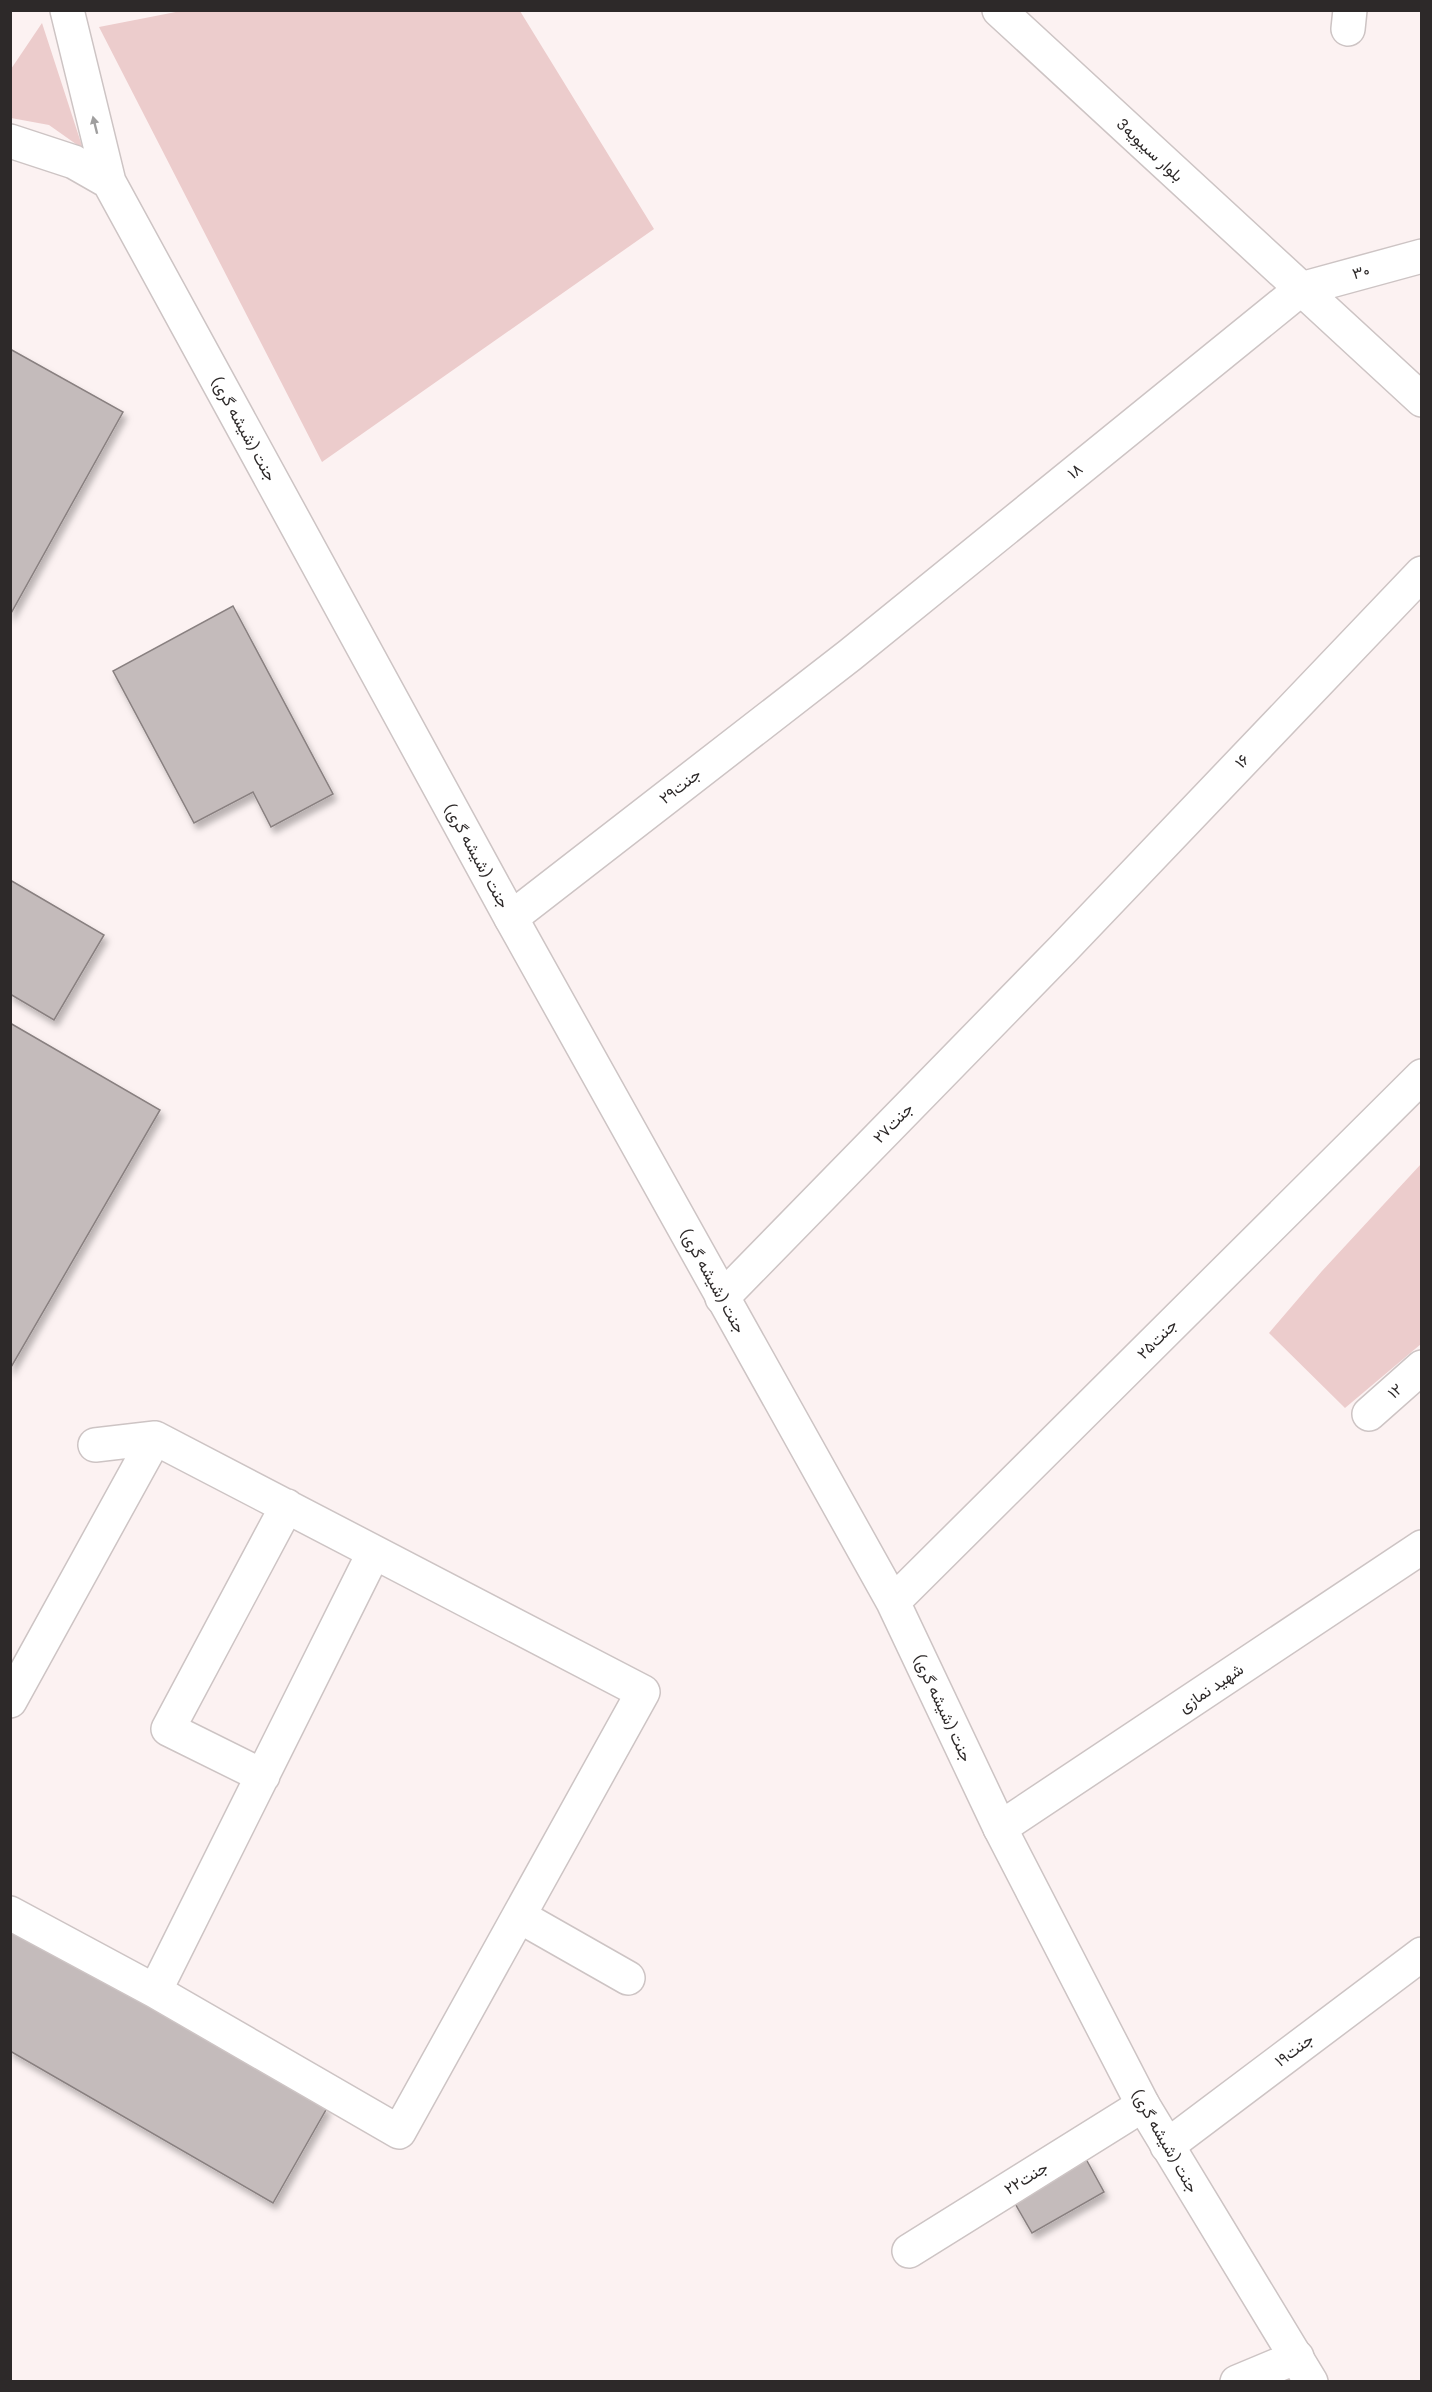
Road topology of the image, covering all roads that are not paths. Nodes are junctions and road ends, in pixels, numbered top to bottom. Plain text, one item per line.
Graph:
1 (67, 10) edge
2 (999, 10) edge
3 (10, 141) edge
4 (109, 182) junction
5 (1422, 256) edge
6 (1301, 289) junction
7 (1422, 400) edge
8 (1422, 573) edge
9 (850, 655) joint
10 (511, 918) junction
11 (1063, 949) joint
12 (1422, 1076) edge
13 (722, 1298) junction
14 (1422, 1367) edge
15 (1369, 1414) dead end
16 (155, 1438) junction
17 (95, 1445) dead end
18 (286, 1506) junction
19 (1422, 1547) edge
20 (374, 1552) junction
21 (893, 1602) junction
22 (10, 1701) edge
23 (262, 1776) junction
24 (1000, 1828) junction
25 (10, 1913) edge
26 (519, 1916) junction
27 (1422, 1954) edge
28 (628, 1978) dead end
29 (155, 1991) junction
30 (1143, 2105) junction
31 (1167, 2146) junction
32 (909, 2251) dead end
33 (1304, 2369) edge
34 (1237, 2382) edge

4 -> 1 street, جنت (شیشه گری)
2 - 6 street, 3بلوار سیبویه
3 - 4 street
4 - 10 street, جنت (شیشه گری)
5 - 6 street, ۳۰
6 - 7 street, 3بلوار سیبویه
6 - 9 street, ۱۸
8 - 11 street, ۱۶
9 - 10 street, جنت۲۹
10 - 13 street, جنت (شیشه گری)
11 - 13 street, جنت۲۷
12 - 21 street, جنت۲۵
13 - 21 street, جنت (شیشه گری)
14 - 15 street, ۱۲
16 - 17 street
16 - 18 street
16 - 22 street
18 - 20 street
18 - 23 street
19 - 24 street, شهید نمازی
20 - 23 street
20 - 26 street
21 - 24 street, جنت (شیشه گری)
23 - 29 street
24 - 30 street, جنت (شیشه گری)
25 - 29 street
26 - 28 street
26 - 29 street
27 - 31 street, جنت۱۹
30 - 31 street, جنت (شیشه گری)
30 - 32 street, جنت۲۲
31 - 33 street, جنت (شیشه گری)
33 - 34 street

